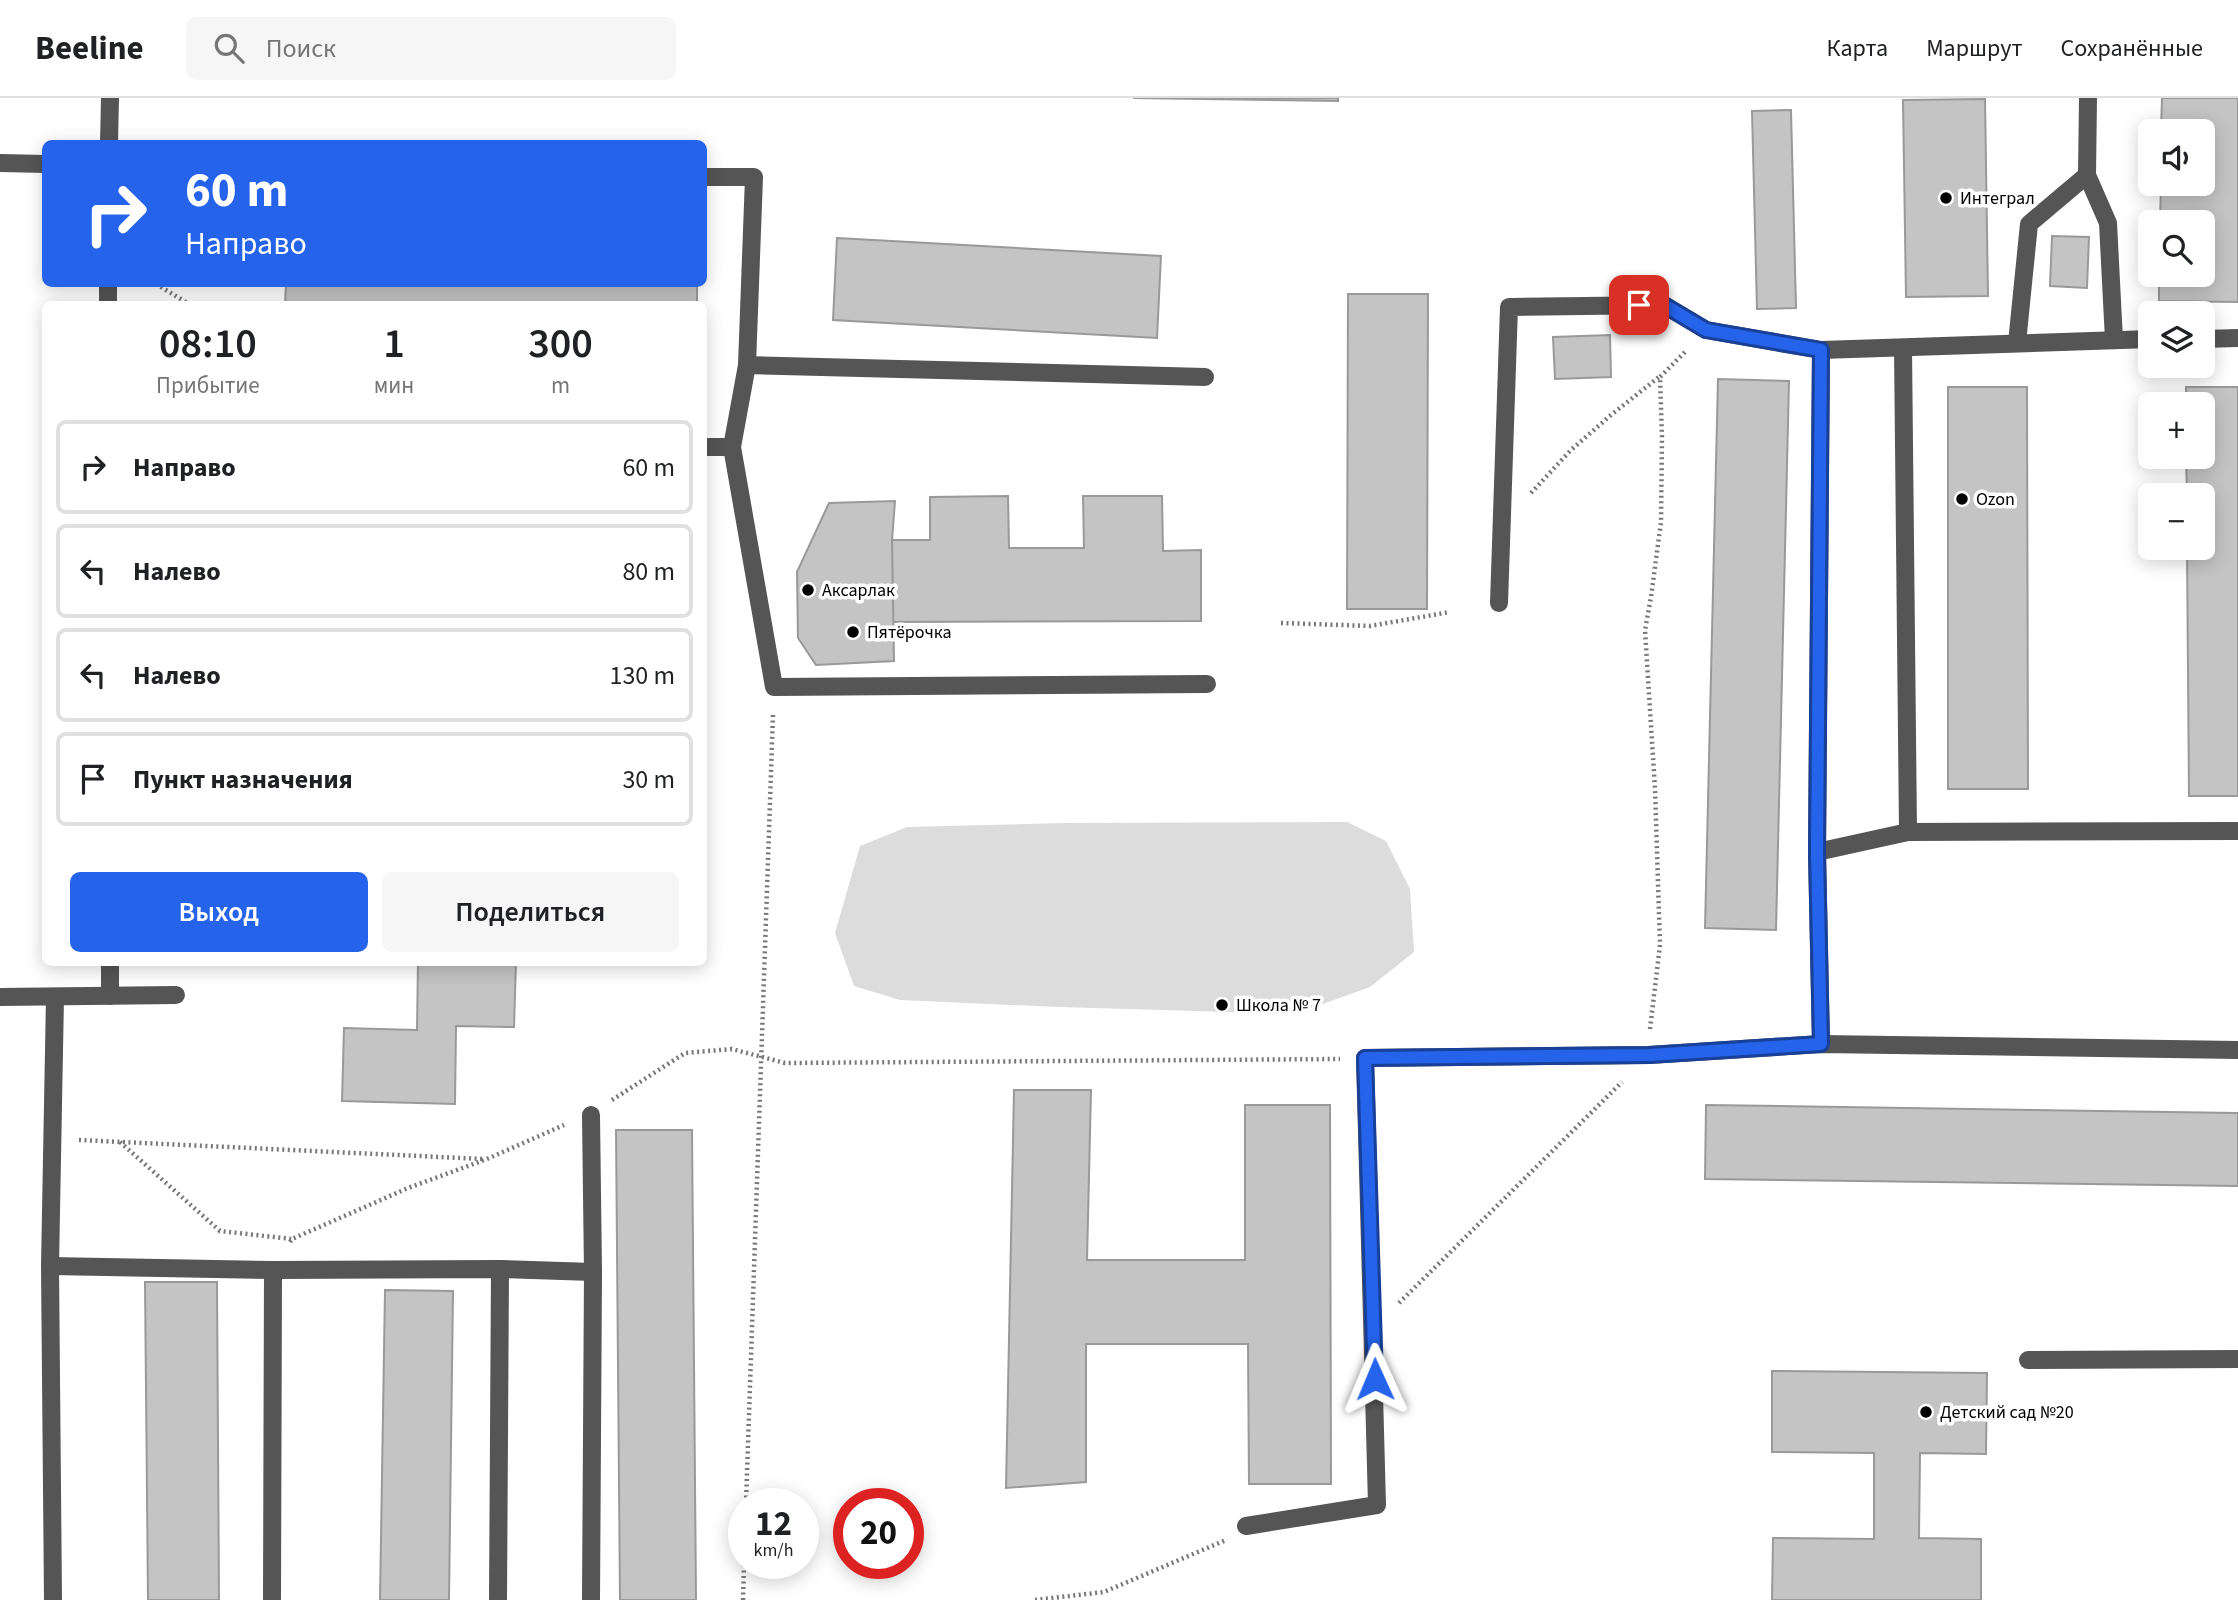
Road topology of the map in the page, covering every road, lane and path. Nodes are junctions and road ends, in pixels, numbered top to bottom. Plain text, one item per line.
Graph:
1 (110, 98) edge
2 (2088, 98) edge
3 (109, 140) edge
4 (0, 163) edge
5 (42, 164) edge
6 (2087, 175) junction
7 (707, 177) edge
8 (161, 287) edge
9 (183, 301) edge
10 (1706, 330) junction
11 (2238, 338) edge
12 (2138, 339) edge
13 (2215, 339) edge
14 (2114, 340) junction
15 (2017, 343) junction
16 (1903, 348) junction
17 (1821, 350) junction
18 (747, 365) junction
19 (1205, 377) dead end
20 (1660, 377) junction
21 (707, 447) edge
22 (732, 447) junction
23 (1502, 519) junction
24 (1499, 603) dead end
25 (1450, 612) dead end
26 (1281, 623) dead end
27 (1207, 684) dead end
28 (774, 687) junction
29 (2238, 831) edge
30 (1908, 832) junction
31 (1817, 852) junction
32 (110, 966) edge
33 (176, 995) dead end
34 (110, 996) junction
35 (0, 997) edge
36 (55, 997) junction
37 (1821, 1044) junction
38 (2238, 1050) edge
39 (1649, 1055) junction
40 (1365, 1058) junction
41 (591, 1115) junction
42 (52, 1140) junction
43 (119, 1141) junction
44 (487, 1159) junction
45 (292, 1239) junction
46 (50, 1266) junction
47 (500, 1269) junction
48 (273, 1270) junction
49 (593, 1272) junction
50 (1374, 1328) junction
51 (2238, 1359) edge
52 (2028, 1360) dead end
53 (747, 1488) edge
54 (1246, 1526) joint
55 (744, 1579) edge
56 (53, 1600) edge
57 (272, 1600) edge
58 (499, 1600) edge
59 (591, 1600) edge
60 (743, 1600) edge
61 (1035, 1600) edge

1 - 3 lane
2 - 6 lane
4 - 5 lane
6 - 14 lane
6 - 15 lane
7 - 18 lane
8 - 9 path
10 - 17 lane
10 - 20 path
10 - 23 lane
11 - 13 lane
12 - 14 lane
14 - 15 lane
15 - 16 lane
16 - 17 lane
16 - 30 lane
17 - 31 lane
18 - 19 lane
18 - 22 lane
20 - 23 path
20 - 39 path
21 - 22 lane
22 - 28 lane
23 - 24 lane
25 - 26 path
27 - 28 lane
28 - 53 path
29 - 30 lane
30 - 31 lane
31 - 37 lane
32 - 34 lane
33 - 34 lane
34 - 36 lane
35 - 36 lane
36 - 42 lane
37 - 38 lane
37 - 39 lane
39 - 40 lane
39 - 50 path
40 - 41 path
40 - 50 lane
41 - 44 path
41 - 49 lane
42 - 43 path
42 - 46 lane
43 - 44 path
43 - 45 path
44 - 45 path
45 - 48 path
46 - 48 lane
46 - 56 lane
47 - 48 lane
47 - 49 lane
47 - 58 lane
48 - 57 lane
49 - 59 lane
50 - 54 lane
51 - 52 lane
54 - 61 path
55 - 60 path

